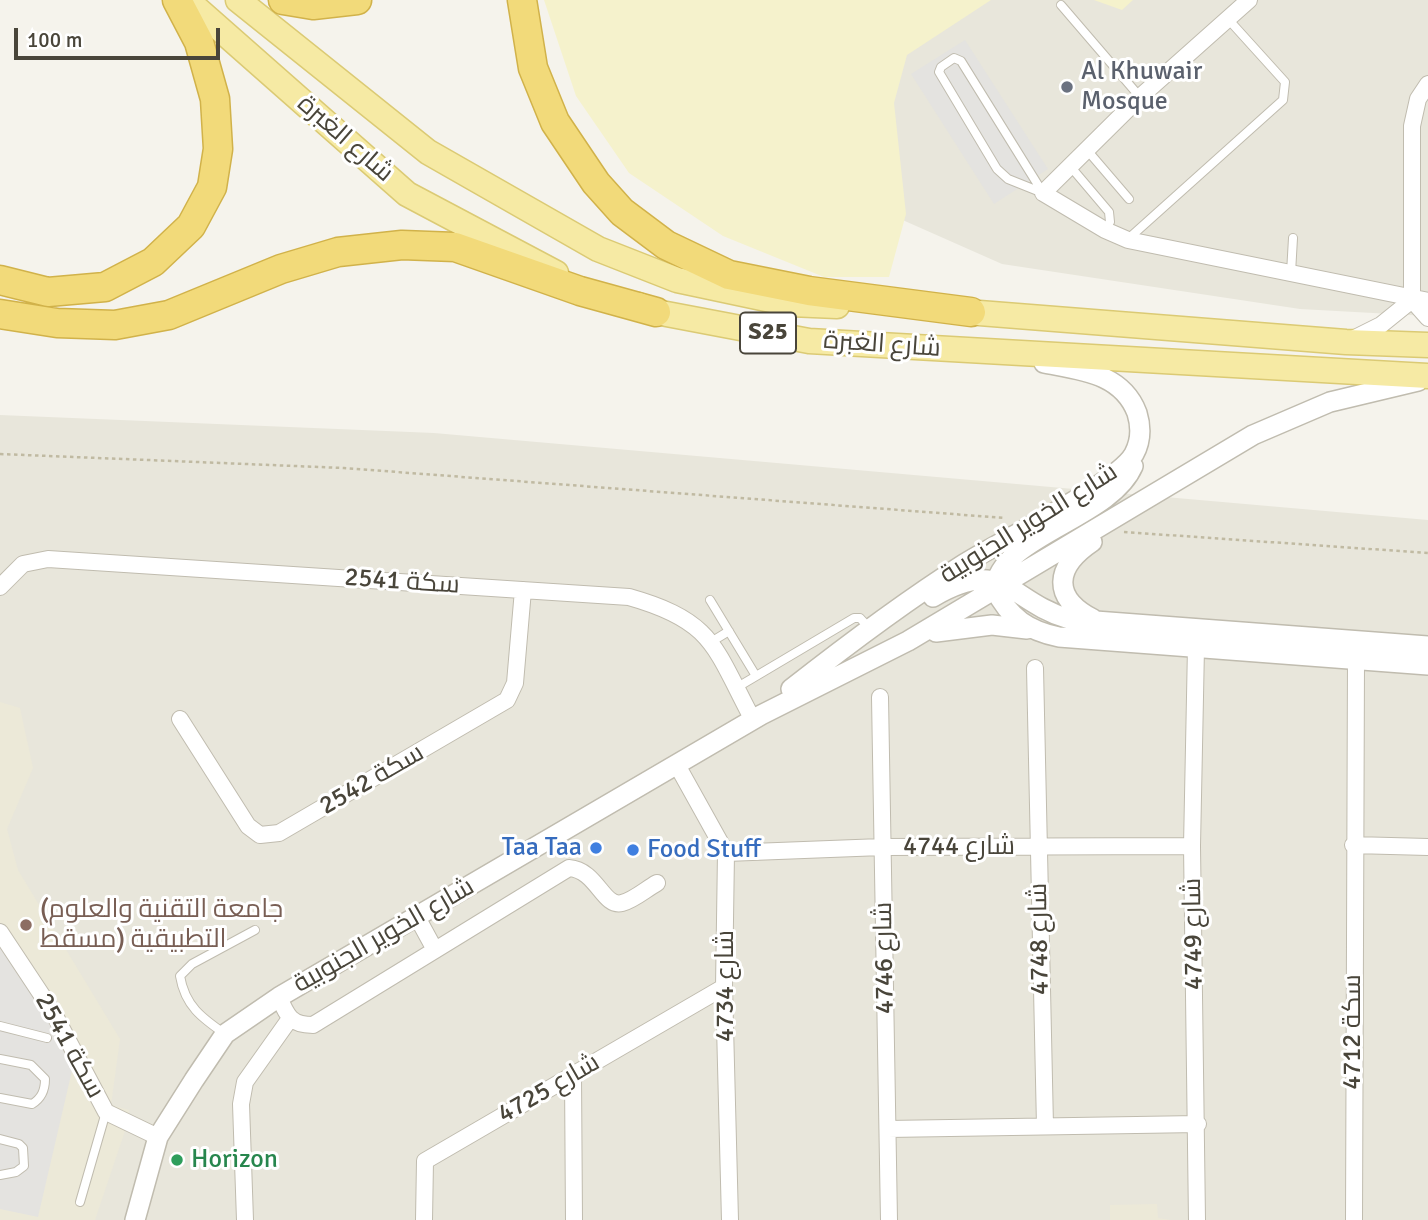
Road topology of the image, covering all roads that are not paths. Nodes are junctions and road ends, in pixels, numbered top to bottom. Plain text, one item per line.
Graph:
1 (177, 0) edge
2 (187, 0) edge
3 (238, 0) edge
4 (283, 0) edge
5 (357, 0) edge
6 (522, 0) edge
7 (1249, 0) edge
8 (1060, 5) dead end
9 (1228, 19) junction
10 (1428, 84) edge
11 (1140, 97) junction
12 (1087, 150) junction
13 (1070, 166) junction
14 (1043, 193) junction
15 (1129, 199) dead end
16 (1105, 230) junction
17 (1293, 238) dead end
18 (1128, 240) junction
19 (1290, 275) junction
20 (0, 279) edge
21 (1420, 301) edge
22 (656, 312) junction
23 (971, 312) junction
24 (0, 314) edge
25 (1428, 318) edge
26 (1346, 342) junction
27 (1428, 345) edge
28 (997, 353) junction
29 (1428, 377) edge
30 (1134, 454) junction
31 (1204, 463) junction
32 (998, 584) junction
33 (0, 587) edge
34 (523, 590) junction
35 (710, 600) dead end
36 (1107, 623) junction
37 (869, 628) junction
38 (729, 631) junction
39 (1035, 631) junction
40 (908, 641) junction
41 (711, 642) junction
42 (1428, 646) edge
43 (1196, 647) junction
44 (1356, 660) junction
45 (1428, 665) edge
46 (1035, 668) dead end
47 (814, 673) junction
48 (757, 676) junction
49 (736, 688) junction
50 (880, 697) dead end
51 (757, 718) junction
52 (180, 719) dead end
53 (677, 765) junction
54 (1353, 845) junction
55 (1192, 846) junction
56 (882, 847) junction
57 (1038, 847) junction
58 (1428, 847) edge
59 (726, 853) junction
60 (657, 883) dead end
61 (417, 917) junction
62 (255, 930) dead end
63 (0, 932) edge
64 (435, 950) junction
65 (724, 987) junction
66 (279, 998) junction
67 (289, 1020) junction
68 (0, 1026) edge
69 (225, 1034) junction
70 (47, 1038) dead end
71 (0, 1059) edge
72 (573, 1076) junction
73 (0, 1098) edge
74 (106, 1112) junction
75 (1198, 1124) junction
76 (1045, 1126) junction
77 (888, 1129) junction
78 (158, 1137) junction
79 (0, 1139) edge
80 (0, 1175) edge
81 (80, 1202) dead end
82 (135, 1220) edge
83 (245, 1220) edge
84 (424, 1220) edge
85 (574, 1220) edge
86 (730, 1220) edge
87 (889, 1220) edge
88 (1197, 1220) edge
89 (1354, 1220) edge

1 - 20 highway
2 - 22 main road, شارع الغبرة / S25
3 - 23 main road, شارع الغبرة / S25
4 - 5 highway
6 - 23 highway
7 - 9 street
8 - 11 lane
9 - 11 street
9 - 18 lane
10 - 21 street
11 - 12 street
12 - 13 street
12 - 15 lane
13 - 14 street
13 - 16 lane
14 - 14 lane
14 - 16 street
16 - 18 street
17 - 19 lane
18 - 19 street
19 - 21 street
21 - 25 street
21 - 26 street
22 - 24 highway
22 - 28 main road, شارع الغبرة / S25
23 - 26 main road, شارع الغبرة / S25
26 - 27 main road, شارع الغبرة / S25
28 - 29 main road, شارع الغبرة / S25
28 - 30 street, شارع الخوير الجنوبية
29 - 31 street, شارع الخوير الجنوبية
30 - 32 street
30 - 37 street, شارع الخوير الجنوبية
31 - 32 street, شارع الخوير الجنوبية
31 - 36 street
32 - 36 street, شارع الخوير الجنوبية
32 - 39 street, شارع الخوير الجنوبية
32 - 40 street, شارع الخوير الجنوبية
32 - 47 street
33 - 34 street, سكة 2541
34 - 41 street, سكة 2541
34 - 52 street, سكة 2542
35 - 38 lane
36 - 42 street, شارع الخوير الجنوبية
37 - 47 street, شارع الخوير الجنوبية
37 - 48 lane
38 - 41 lane
38 - 48 lane
39 - 40 street
39 - 43 street, شارع الخوير الجنوبية
40 - 51 street, شارع الخوير الجنوبية
41 - 49 street, سكة 2541
43 - 44 street, شارع الخوير الجنوبية
43 - 55 street, 4749 شارع
44 - 45 street, شارع الخوير الجنوبية
44 - 54 street, سكة 4712
46 - 57 street, 4748 شارع
47 - 51 street, شارع الخوير الجنوبية
48 - 49 lane
49 - 51 street, سكة 2541
50 - 56 street, 4746 شارع
51 - 53 street, شارع الخوير الجنوبية
53 - 59 street, 4734 شارع
53 - 61 street, شارع الخوير الجنوبية
54 - 58 street
54 - 89 street, سكة 4712
55 - 57 street, 4744 شارع
55 - 75 street, 4749 شارع
56 - 57 street, 4744 شارع
56 - 59 street, 4744 شارع
56 - 77 street, 4746 شارع
57 - 76 street, 4748 شارع
59 - 65 street, 4734 شارع
60 - 64 street
61 - 64 street
61 - 66 street, شارع الخوير الجنوبية
62 - 69 lane
63 - 74 street, سكة 2541
64 - 67 street
65 - 72 street, 4725 شارع
65 - 86 street, 4734 شارع
66 - 67 street
66 - 69 street, شارع الخوير الجنوبية
67 - 83 street
68 - 70 lane
69 - 78 street, شارع الخوير الجنوبية
71 - 73 lane
72 - 84 street, 4725 شارع
72 - 85 street
74 - 78 street, سكة 2541
74 - 81 lane
75 - 76 street
75 - 88 street, 4749 شارع
76 - 77 street
77 - 87 street, 4746 شارع
78 - 82 street, شارع الخوير الجنوبية
79 - 80 lane

